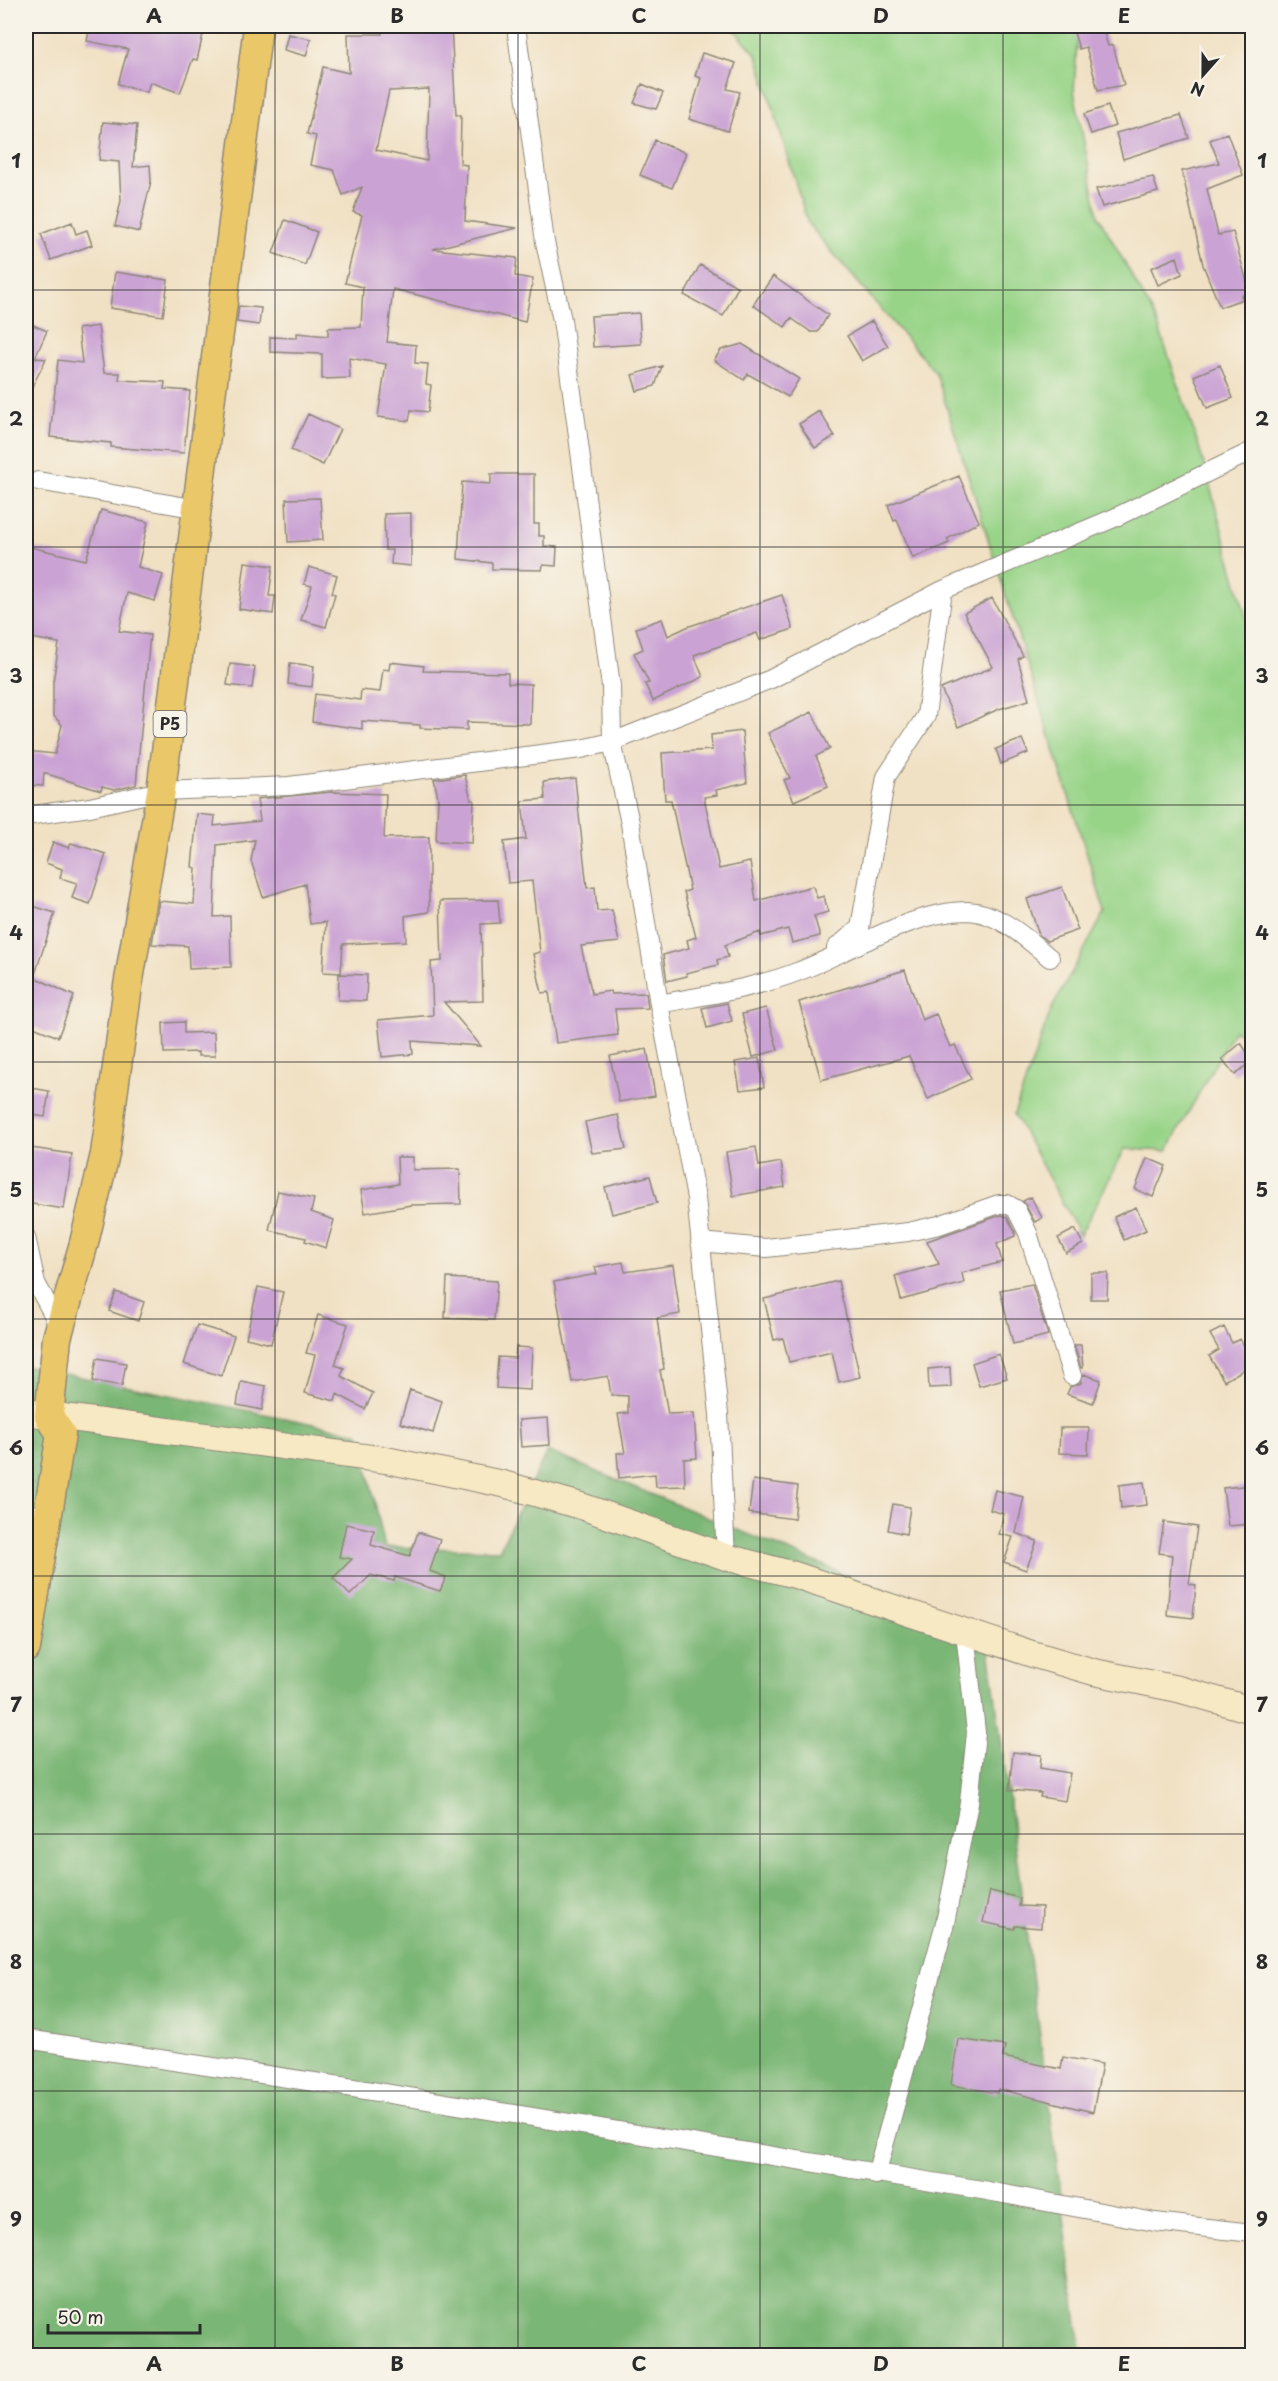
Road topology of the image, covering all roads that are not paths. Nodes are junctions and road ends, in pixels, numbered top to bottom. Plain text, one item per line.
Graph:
1 (258, 26) edge
2 (516, 26) edge
3 (1252, 451) edge
4 (38, 481) dead end
5 (198, 509) junction
6 (943, 590) junction
7 (612, 742) junction
8 (161, 791) junction
9 (26, 816) edge
10 (1050, 958) dead end
11 (820, 962) junction
12 (659, 1004) junction
13 (26, 1237) edge
14 (700, 1242) junction
15 (57, 1338) junction
16 (1072, 1376) dead end
17 (37, 1414) edge
18 (36, 1517) edge
19 (726, 1557) junction
20 (965, 1632) junction
21 (26, 1648) edge
22 (1252, 1710) edge
23 (26, 2039) edge
24 (876, 2175) junction
25 (1252, 2234) edge

1 - 5 main road, P5
2 - 7 street
3 - 6 street
4 - 5 street
5 - 8 main road, P5
6 - 7 street
6 - 11 street
7 - 8 street
7 - 12 street
8 - 9 street
8 - 15 main road, P5
10 - 11 street
11 - 12 street
12 - 14 street
13 - 15 street
14 - 16 street
14 - 19 street
15 - 17 main road, P5
17 - 18 main road, P5
17 - 19 street
18 - 21 main road, P5
19 - 20 street
20 - 22 street
20 - 24 street
23 - 24 street
24 - 25 street

